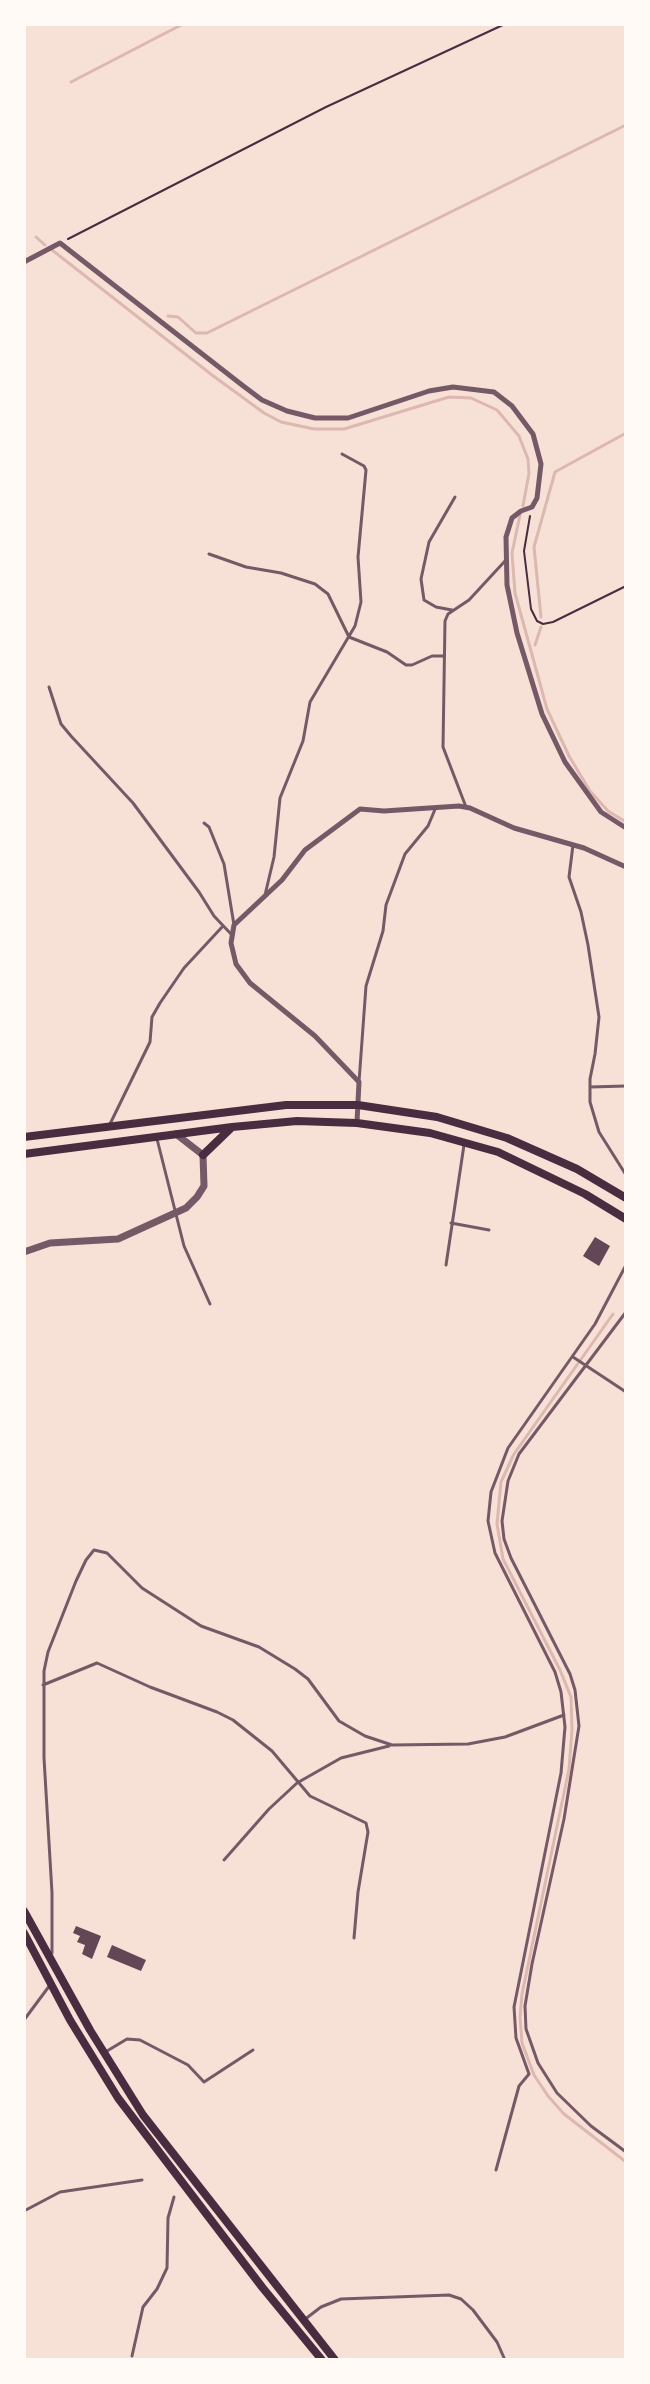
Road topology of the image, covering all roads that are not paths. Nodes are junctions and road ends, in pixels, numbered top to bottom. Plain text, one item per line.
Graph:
1 (24, 262) edge
2 (342, 454) dead end
3 (455, 497) dead end
4 (209, 554) dead end
5 (505, 561) junction
6 (452, 610) junction
7 (349, 637) junction
8 (444, 656) junction
9 (49, 687) dead end
10 (436, 807) junction
11 (466, 807) junction
12 (204, 823) dead end
13 (626, 828) edge
14 (573, 845) junction
15 (626, 867) edge
16 (265, 895) junction
17 (234, 925) junction
18 (223, 926) junction
19 (231, 934) junction
20 (359, 1082) junction
21 (626, 1086) edge
22 (589, 1087) junction
23 (358, 1105) junction
24 (357, 1123) junction
25 (109, 1126) junction
26 (232, 1127) junction
27 (176, 1134) junction
28 (156, 1136) junction
29 (24, 1137) edge
30 (465, 1141) junction
31 (24, 1154) edge
32 (203, 1155) junction
33 (626, 1175) edge
34 (626, 1198) edge
35 (174, 1215) junction
36 (626, 1219) edge
37 (451, 1223) junction
38 (489, 1230) dead end
39 (24, 1252) edge
40 (446, 1265) dead end
41 (626, 1265) edge
42 (210, 1304) dead end
43 (626, 1312) edge
44 (574, 1358) junction
45 (584, 1364) junction
46 (626, 1392) edge
47 (43, 1685) junction
48 (564, 1715) junction
49 (392, 1745) junction
50 (297, 1783) junction
51 (224, 1860) dead end
52 (24, 1911) edge
53 (24, 1933) edge
54 (354, 1938) dead end
55 (51, 1959) junction
56 (51, 1984) junction
57 (24, 2020) edge
58 (253, 2050) dead end
59 (104, 2053) junction
60 (626, 2152) edge
61 (496, 2170) dead end
62 (142, 2180) dead end
63 (174, 2197) dead end
64 (24, 2211) edge
65 (304, 2320) junction
66 (295, 2328) junction
67 (132, 2356) dead end
68 (322, 2360) edge
69 (335, 2360) edge
70 (505, 2360) edge

1 - 5 street
2 - 7 lane
3 - 6 lane
4 - 7 lane
5 - 6 lane
5 - 13 street
6 - 8 lane
7 - 8 lane
7 - 16 lane
8 - 11 lane
9 - 18 lane
10 - 11 street
10 - 16 street
10 - 20 lane
11 - 14 street
12 - 17 lane
14 - 15 street
14 - 22 lane
16 - 17 street
17 - 19 street
18 - 19 lane
18 - 25 lane
19 - 20 street
20 - 23 street
21 - 22 lane
22 - 33 lane
23 - 24 street
23 - 25 main road
23 - 34 main road
24 - 26 main road
24 - 30 main road
25 - 29 main road
26 - 27 main road
26 - 32 main road
27 - 28 main road
27 - 32 street
28 - 31 main road
28 - 35 lane
30 - 36 main road
30 - 37 lane
32 - 35 street
35 - 39 street
35 - 42 lane
37 - 38 lane
37 - 40 lane
41 - 44 lane
43 - 45 lane
44 - 45 lane
44 - 48 lane
45 - 46 lane
45 - 60 lane
47 - 49 lane
47 - 50 lane
47 - 55 lane
48 - 49 lane
48 - 61 lane
49 - 50 lane
50 - 51 lane
50 - 54 lane
52 - 55 main road
53 - 56 main road
55 - 56 lane
55 - 59 main road
56 - 57 lane
56 - 66 main road
58 - 59 lane
59 - 65 main road
62 - 64 lane
63 - 67 lane
65 - 66 lane
65 - 69 main road
65 - 70 lane
66 - 68 main road

